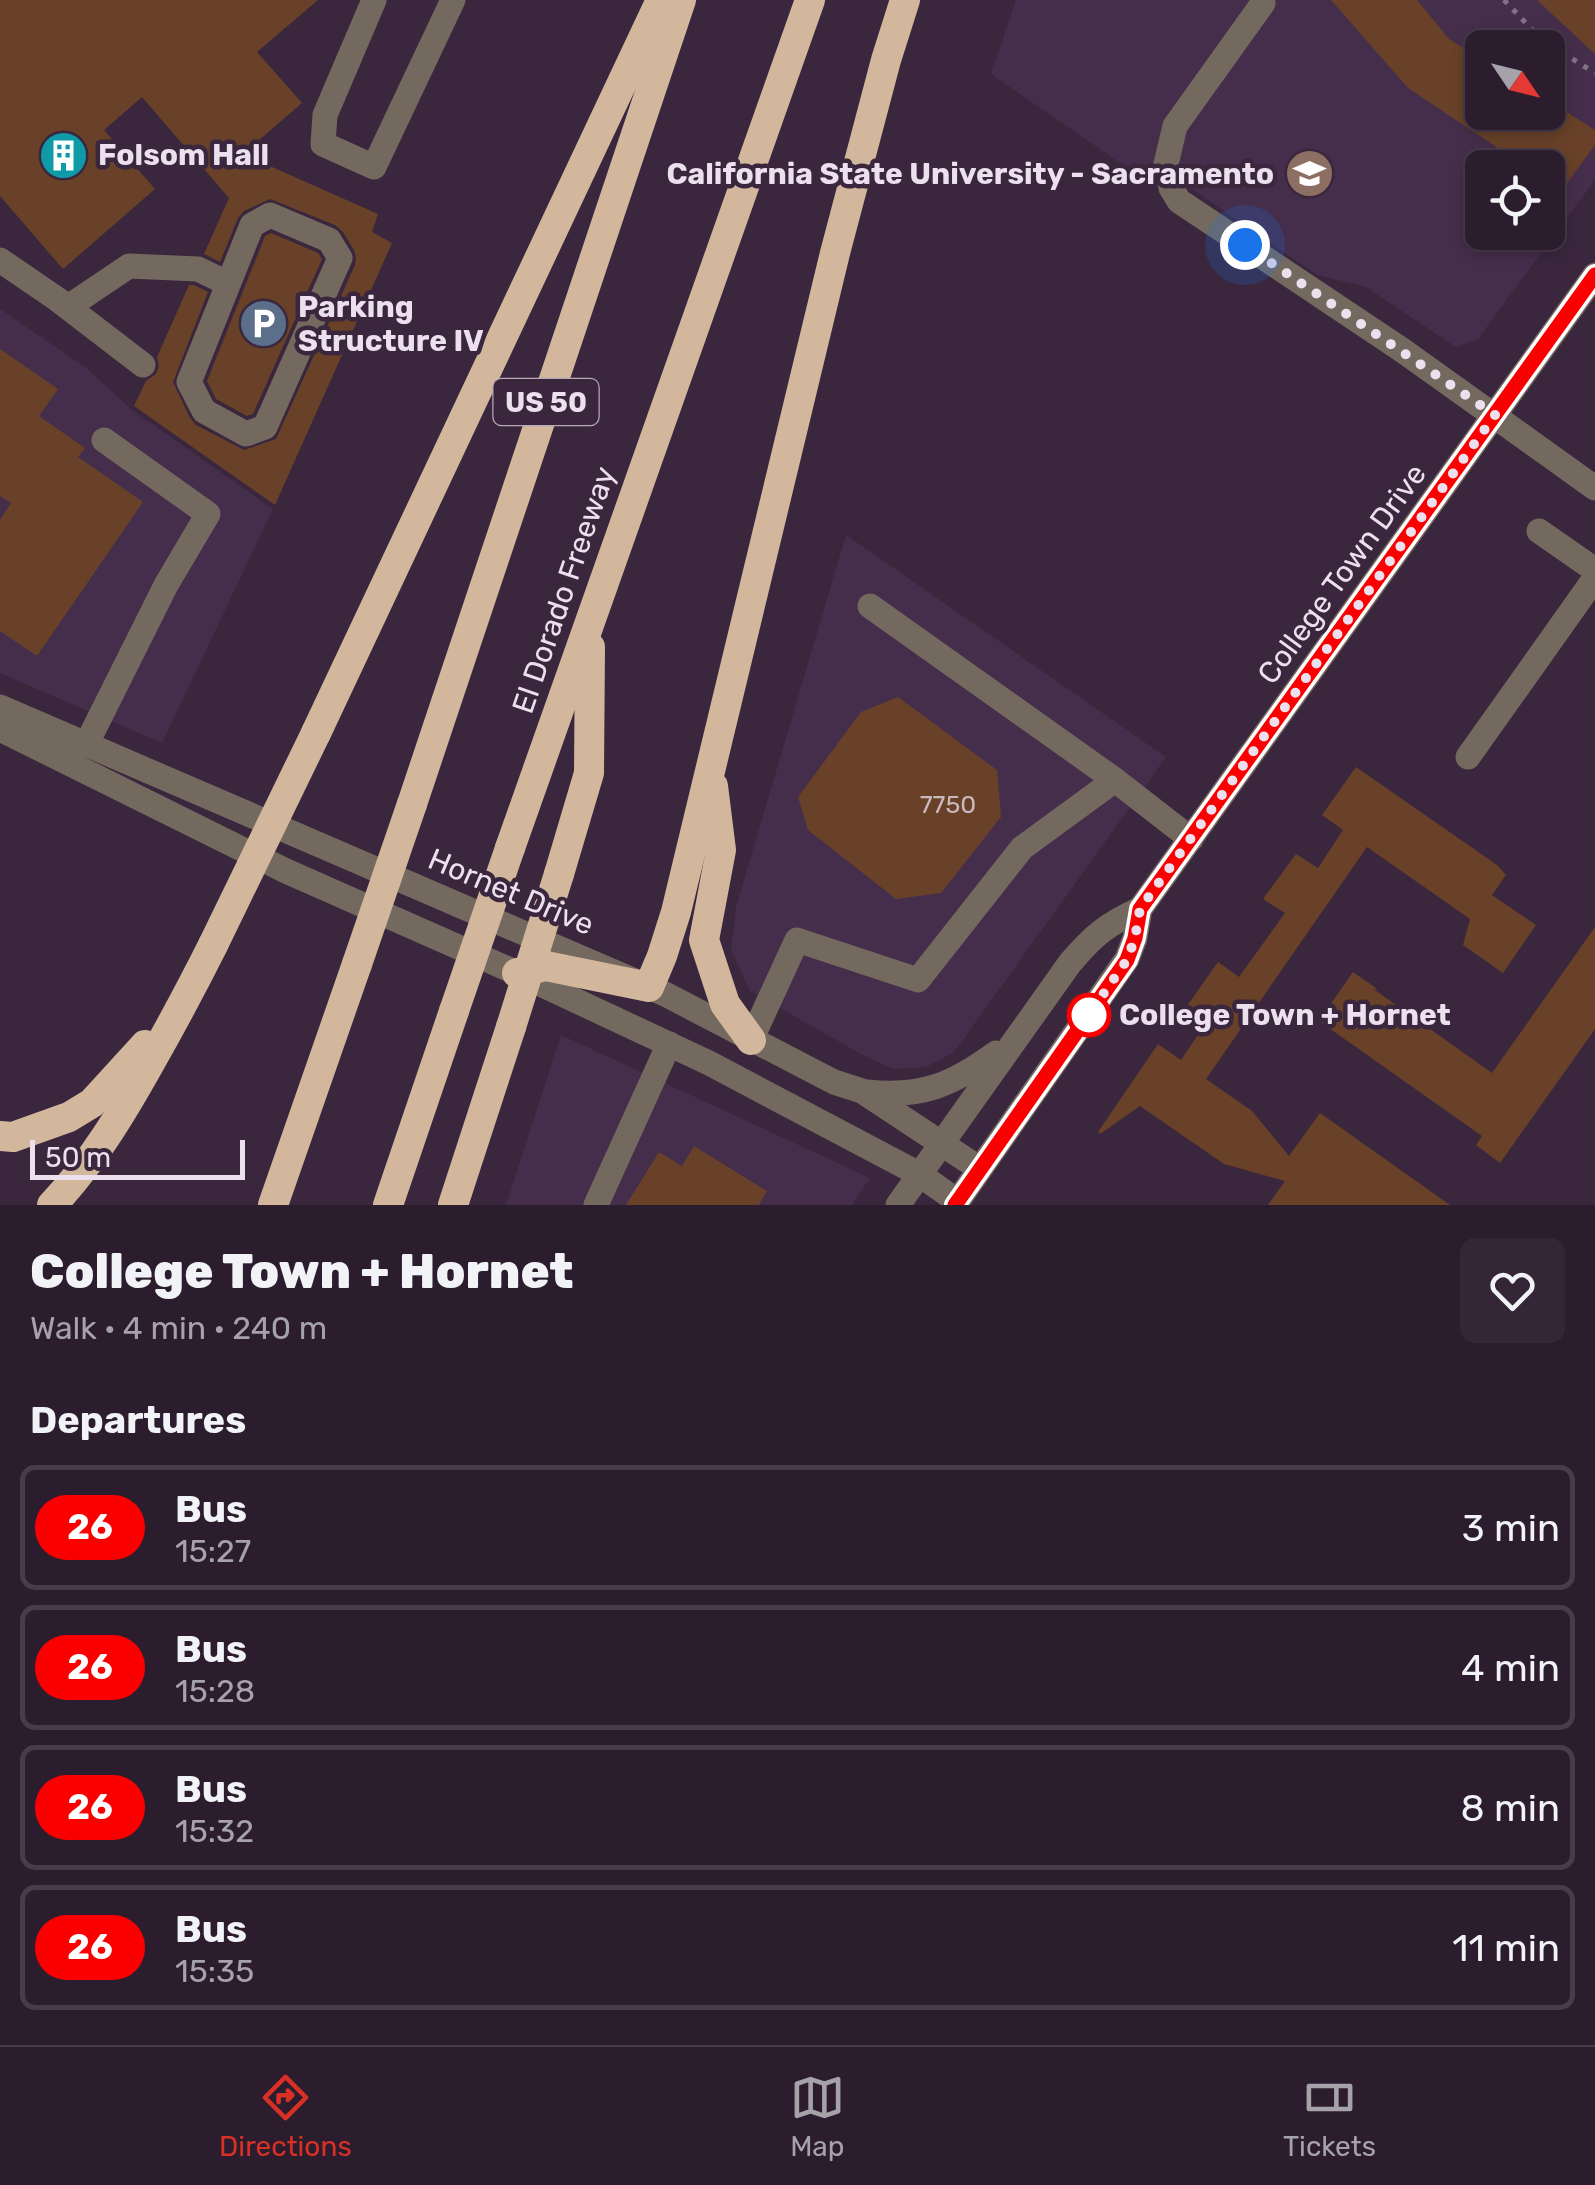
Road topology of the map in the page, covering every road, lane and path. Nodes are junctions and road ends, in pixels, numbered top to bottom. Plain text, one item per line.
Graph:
1 (374, 0) edge
2 (453, 0) edge
3 (661, 0) edge
4 (680, 0) edge
5 (810, 0) edge
6 (905, 0) edge
7 (1504, 0) edge
8 (1263, 3) dead end
9 (1595, 73) edge
10 (0, 260) edge
11 (1595, 275) edge
12 (227, 283) junction
13 (68, 307) junction
14 (142, 365) dead end
15 (1495, 415) junction
16 (104, 440) dead end
17 (1595, 488) edge
18 (1539, 531) dead end
19 (1595, 570) edge
20 (1595, 578) edge
21 (870, 606) dead end
22 (590, 619) junction
23 (0, 707) edge
24 (0, 729) edge
25 (86, 745) junction
26 (1468, 758) dead end
27 (710, 768) junction
28 (1115, 780) junction
29 (1191, 839) junction
30 (1140, 909) junction
31 (517, 973) junction
32 (649, 987) junction
33 (192, 988) junction
34 (1017, 1039) junction
35 (752, 1040) junction
36 (669, 1044) junction
37 (862, 1092) junction
38 (0, 1136) edge
39 (941, 1143) junction
40 (980, 1169) junction
41 (918, 1174) junction
42 (956, 1203) edge
43 (52, 1205) edge
44 (273, 1205) edge
45 (388, 1205) edge
46 (453, 1205) edge
47 (596, 1205) edge
48 (898, 1205) edge

1 - 2 street
3 - 33 highway, bridge
4 - 44 highway, US 50, bridge
5 - 22 highway, El Dorado Freeway
6 - 27 highway
7 - 9 path
8 - 15 street
10 - 13 street
11 - 15 street, College Town Drive
12 - 12 street
12 - 13 street
13 - 14 street
15 - 17 street
15 - 29 street, College Town Drive
16 - 25 street
18 - 19 street
20 - 26 street
21 - 28 street
22 - 45 highway, El Dorado Freeway, bridge
22 - 46 highway, bridge
23 - 25 street, Hornet Drive
24 - 31 street
25 - 32 street, Hornet Drive
27 - 32 highway
27 - 35 highway
28 - 29 street
28 - 35 street
29 - 30 street, College Town Drive
30 - 34 street, College Town Drive
30 - 40 street, College Town Drive
31 - 32 highway
31 - 36 street
32 - 35 street, Hornet Drive
33 - 38 highway
33 - 43 highway
34 - 37 street
34 - 39 street, College Town Drive
35 - 37 street, Hornet Drive
36 - 41 street
36 - 47 street
37 - 39 street, Hornet Drive
39 - 40 street, Hornet Drive
39 - 41 street, College Town Drive
40 - 42 street, College Town Drive
41 - 42 street
41 - 48 street, College Town Drive

